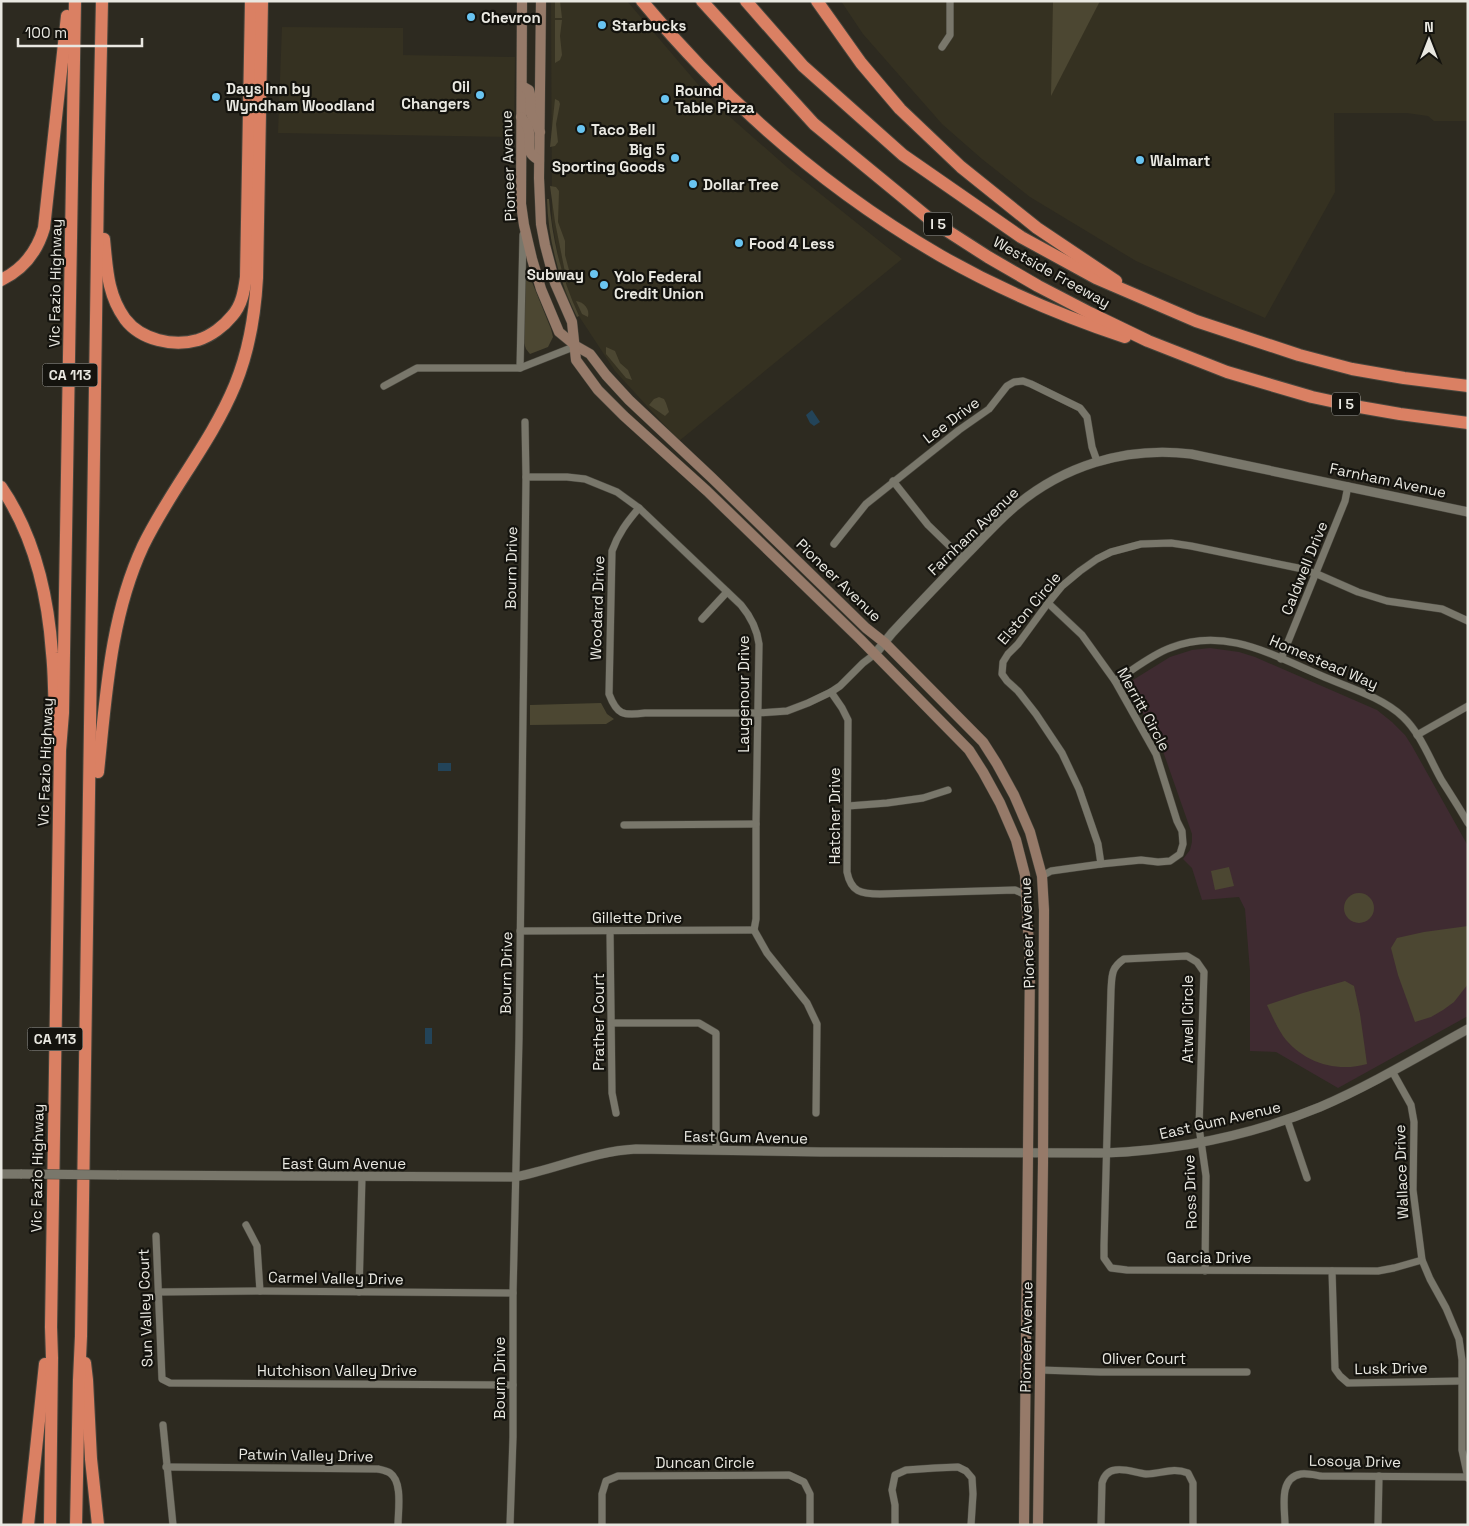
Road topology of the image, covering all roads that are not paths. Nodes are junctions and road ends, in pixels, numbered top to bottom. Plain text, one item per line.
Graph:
1 (70, 1) edge
2 (75, 1) edge
3 (102, 1) edge
4 (251, 1) edge
5 (262, 1) edge
6 (522, 1) edge
7 (541, 1) edge
8 (642, 1) edge
9 (702, 1) edge
10 (746, 1) edge
11 (817, 1) edge
12 (950, 1) edge
13 (942, 47) dead end
14 (522, 86) junction
15 (521, 117) junction
16 (540, 133) junction
17 (539, 160) junction
18 (98, 184) junction
19 (524, 225) junction
20 (1, 280) edge
21 (1146, 300) junction
22 (576, 346) junction
23 (520, 368) junction
24 (1227, 372) junction
25 (384, 386) dead end
26 (1468, 386) edge
27 (524, 422) dead end
28 (1468, 423) edge
29 (641, 432) junction
30 (1096, 461) junction
31 (526, 477) junction
32 (711, 477) junction
33 (893, 481) junction
34 (1348, 486) junction
35 (1, 487) edge
36 (639, 508) junction
37 (1468, 512) edge
38 (834, 544) dead end
39 (963, 559) junction
40 (1316, 574) junction
41 (727, 592) junction
42 (1048, 603) junction
43 (702, 619) dead end
44 (1468, 621) edge
45 (884, 643) junction
46 (876, 654) junction
47 (1281, 659) junction
48 (1115, 682) junction
49 (831, 692) junction
50 (1468, 706) edge
51 (620, 713) joint
52 (758, 713) junction
53 (1417, 735) junction
54 (60, 750) junction
55 (948, 790) dead end
56 (848, 806) junction
57 (1467, 818) edge
58 (756, 824) junction
59 (624, 825) dead end
60 (90, 829) junction
61 (1101, 864) junction
62 (1042, 876) junction
63 (1026, 895) junction
64 (754, 930) junction
65 (520, 931) junction
66 (610, 931) junction
67 (612, 1023) junction
68 (1468, 1029) edge
69 (1392, 1071) junction
70 (616, 1113) dead end
71 (816, 1113) dead end
72 (1287, 1119) junction
73 (1201, 1142) junction
74 (716, 1149) junction
75 (1028, 1152) junction
76 (1043, 1152) junction
77 (1106, 1153) junction
78 (1, 1174) edge
79 (362, 1176) junction
80 (515, 1177) junction
81 (1307, 1178) dead end
82 (246, 1225) dead end
83 (156, 1236) dead end
84 (1422, 1260) junction
85 (1205, 1271) junction
86 (1332, 1271) junction
87 (260, 1291) junction
88 (159, 1292) junction
89 (359, 1292) junction
90 (513, 1293) junction
91 (51, 1328) junction
92 (81, 1336) junction
93 (1040, 1370) junction
94 (1247, 1372) dead end
95 (162, 1378) joint
96 (1461, 1381) junction
97 (513, 1385) junction
98 (163, 1425) dead end
99 (166, 1467) junction
100 (1379, 1476) junction
101 (1468, 1477) edge
102 (28, 1525) edge
103 (50, 1525) edge
104 (76, 1525) edge
105 (98, 1525) edge
106 (173, 1525) edge
107 (398, 1525) edge
108 (510, 1525) edge
109 (602, 1525) edge
110 (810, 1525) edge
111 (894, 1525) edge
112 (971, 1525) edge
113 (1024, 1525) edge
114 (1038, 1525) edge
115 (1101, 1525) edge
116 (1193, 1525) edge
117 (1285, 1525) edge
118 (1378, 1525) edge

1 - 20 highway
2 - 54 highway, Vic Fazio Highway / CA 113
3 - 18 highway, CA 113
4 - 18 highway
5 - 60 highway
6 - 14 main road, Pioneer Avenue
7 - 16 main road, Pioneer Avenue
8 - 24 highway
9 - 24 highway, Westside Freeway / I 5
10 - 21 highway, Westside Freeway / I 5
11 - 21 highway
12 - 13 street
14 - 15 main road, Pioneer Avenue
14 - 16 main road
15 - 17 main road
15 - 19 main road, Pioneer Avenue
16 - 17 main road, Pioneer Avenue
17 - 22 main road, Pioneer Avenue
18 - 60 highway, CA 113
19 - 22 main road, Pioneer Avenue
19 - 23 street
21 - 26 highway, Westside Freeway / I 5
22 - 23 street
22 - 29 main road, Pioneer Avenue
22 - 32 main road, Pioneer Avenue
23 - 25 street
24 - 28 highway, Westside Freeway / I 5
27 - 31 street, Bourn Drive
29 - 32 main road
29 - 46 main road, Pioneer Avenue
30 - 33 street, Lee Drive
30 - 34 street, Farnham Avenue
30 - 39 street, Farnham Avenue
31 - 36 street, Laugenour Drive
31 - 65 street, Bourn Drive
32 - 45 main road, Pioneer Avenue
33 - 38 street, Lee Drive
33 - 39 street
34 - 37 street, Farnham Avenue
34 - 40 street, Caldwell Drive
35 - 54 highway
36 - 41 street, Laugenour Drive
36 - 51 street, Woodard Drive
39 - 45 street, Farnham Avenue
40 - 42 street, Elston Circle
40 - 44 street, Elston Circle
40 - 47 street, Caldwell Drive
41 - 43 street
41 - 52 street, Laugenour Drive
42 - 48 street, Merritt Circle
42 - 61 street, Elston Circle
45 - 46 street, Farnham Avenue
45 - 62 main road, Pioneer Avenue
46 - 49 street, Farnham Avenue
46 - 63 main road, Pioneer Avenue
47 - 48 street, Homestead Way
47 - 53 street, Homestead Way
48 - 61 street, Merritt Circle
49 - 52 street, Farnham Avenue
49 - 56 street, Hatcher Drive
50 - 53 street
51 - 52 street, Farnham Avenue
52 - 58 street, Laugenour Drive
53 - 57 street, Homestead Way
54 - 91 highway, Vic Fazio Highway / CA 113
55 - 56 street
56 - 63 street, Hatcher Drive
58 - 59 street
58 - 64 street, Laugenour Drive
60 - 92 highway, CA 113
61 - 62 street, Merritt Circle
62 - 76 main road, Pioneer Avenue
63 - 75 main road, Pioneer Avenue
64 - 66 street, Gillette Drive
64 - 71 street
65 - 66 street, Gillette Drive
65 - 80 street, Bourn Drive
66 - 67 street, Prather Court
67 - 70 street, Prather Court
67 - 74 street
68 - 69 street, East Gum Avenue
69 - 72 street, East Gum Avenue
69 - 84 street, Wallace Drive
72 - 73 street, East Gum Avenue
72 - 81 street
73 - 77 street, East Gum Avenue
73 - 77 street, Atwell Circle
73 - 85 street, Ross Drive
74 - 75 street, East Gum Avenue
74 - 80 street, East Gum Avenue
75 - 76 street, East Gum Avenue
75 - 113 main road, Pioneer Avenue
76 - 77 street, East Gum Avenue
76 - 93 main road, Pioneer Avenue
77 - 85 street, Garcia Drive
78 - 79 street, East Gum Avenue, bridge
79 - 80 street, East Gum Avenue
79 - 89 street
80 - 90 street, Bourn Drive
82 - 87 street
83 - 88 street, Sun Valley Court
84 - 86 street, Garcia Drive
84 - 96 street, Wallace Drive
85 - 86 street, Garcia Drive
86 - 96 street, Lusk Drive
87 - 88 street, Carmel Valley Drive
87 - 89 street, Carmel Valley Drive
88 - 95 street, Sun Valley Court
89 - 90 street, Carmel Valley Drive
90 - 97 street, Bourn Drive
91 - 102 highway
91 - 103 highway, Vic Fazio Highway / CA 113
92 - 104 highway, CA 113
92 - 105 highway
93 - 94 street, Oliver Court
93 - 114 main road, Pioneer Avenue
95 - 97 street, Hutchison Valley Drive
96 - 101 street, Wallace Drive
97 - 108 street, Bourn Drive
98 - 99 street
99 - 106 street
99 - 107 street, Patwin Valley Drive
100 - 101 street, Losoya Drive
100 - 117 street, Losoya Drive
100 - 118 street
109 - 110 street, Duncan Circle
111 - 112 street
115 - 116 street

